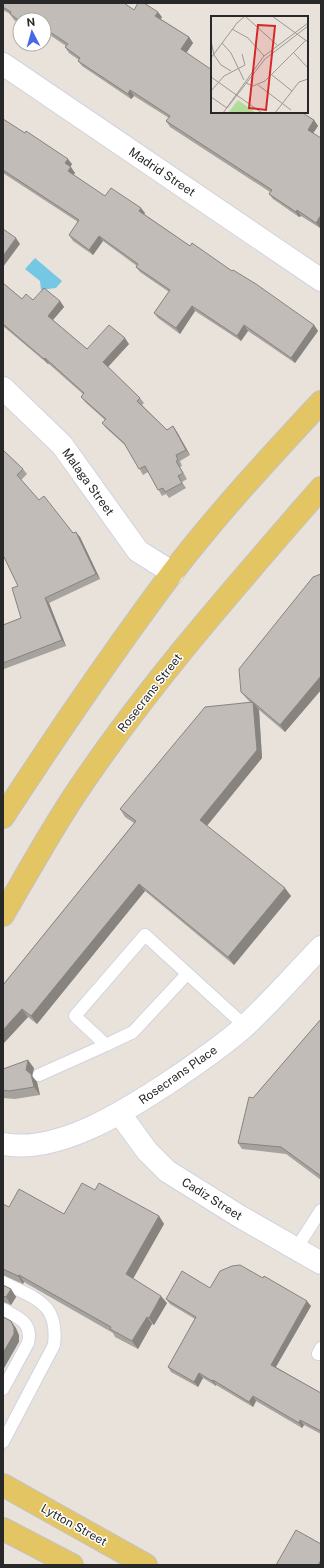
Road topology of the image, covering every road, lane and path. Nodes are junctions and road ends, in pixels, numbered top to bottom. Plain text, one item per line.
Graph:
1 (3, 64) edge
2 (321, 280) edge
3 (3, 388) edge
4 (321, 402) edge
5 (321, 488) edge
6 (173, 573) junction
7 (3, 817) edge
8 (3, 915) edge
9 (321, 947) edge
10 (187, 974) junction
11 (245, 1026) junction
12 (106, 1045) junction
13 (39, 1076) dead end
14 (120, 1114) junction
15 (3, 1144) edge
16 (321, 1210) edge
17 (296, 1249) junction
18 (321, 1263) edge
19 (3, 1282) edge
20 (3, 1309) edge
21 (3, 1390) edge
22 (3, 1442) edge
23 (3, 1485) edge
24 (3, 1529) edge
25 (72, 1565) edge
26 (146, 1565) edge

1 - 2 street, Madrid Street
3 - 6 street, Malaga Street
4 - 6 main road
5 - 8 main road, Rosecrans Street
6 - 7 main road
9 - 11 street, Rosecrans Place
10 - 11 lane
10 - 12 lane
10 - 12 lane
11 - 14 street, Rosecrans Place
12 - 13 lane
14 - 15 street, Rosecrans Place
14 - 17 street, Cadiz Street
16 - 17 lane
17 - 18 street, Cadiz Street
19 - 22 lane
20 - 21 lane
23 - 26 main road, Lytton Street
24 - 25 main road

